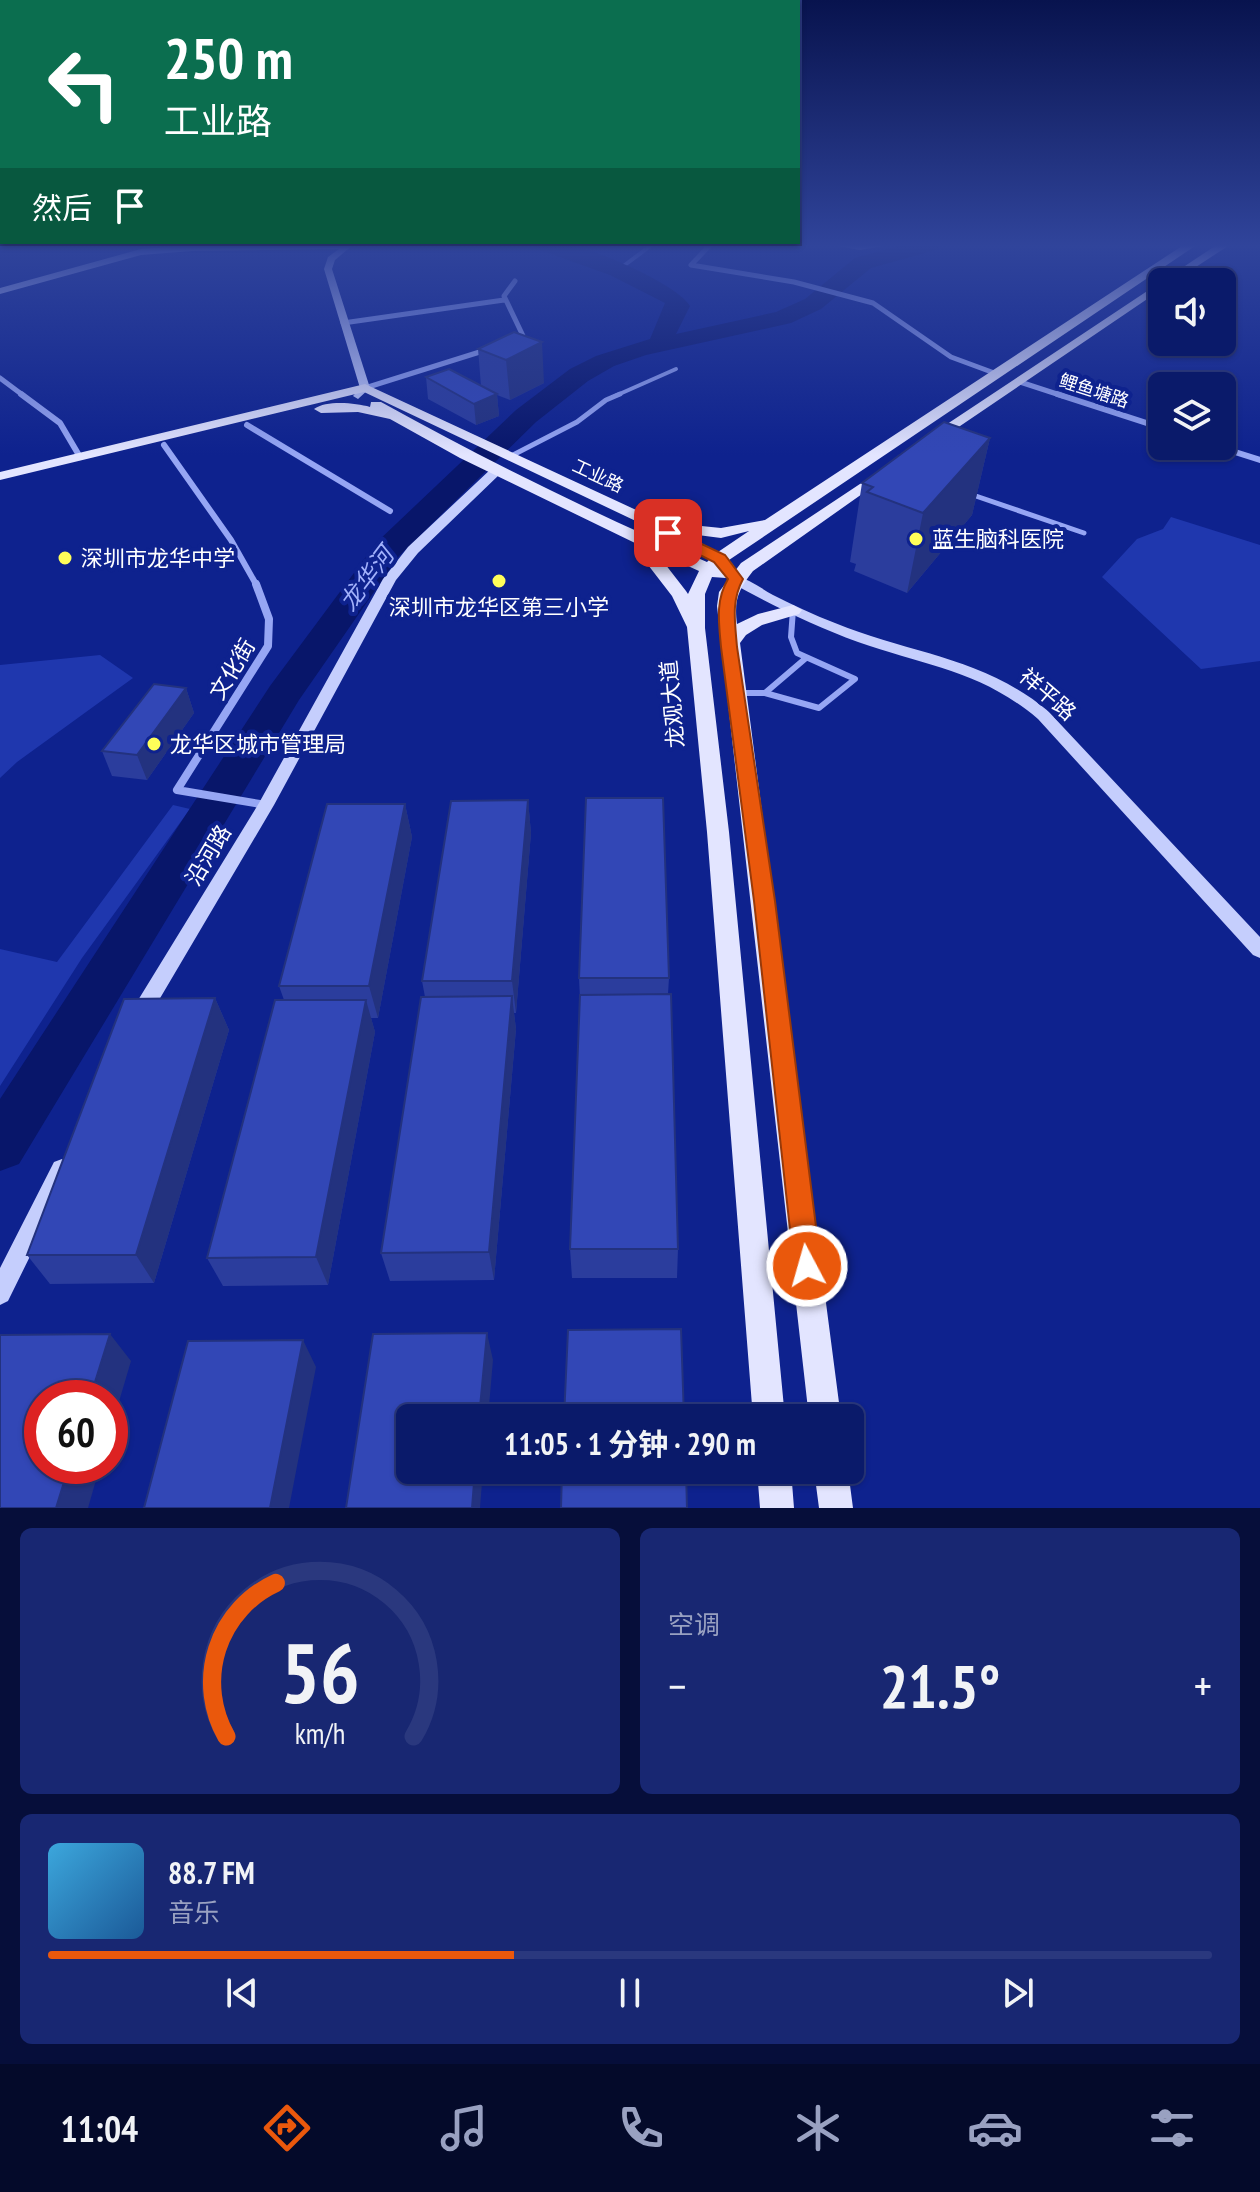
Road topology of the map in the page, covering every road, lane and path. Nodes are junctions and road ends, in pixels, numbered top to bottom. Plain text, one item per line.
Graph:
1 (341, 314) edge
2 (403, 314) edge
3 (512, 314) edge
4 (891, 314) edge
5 (1087, 314) edge
6 (1116, 314) edge
7 (343, 323) junction
8 (511, 344) edge
9 (497, 347) edge
10 (676, 369) dead end
11 (997, 374) junction
12 (0, 378) edge
13 (1017, 381) junction
14 (361, 392) junction
15 (294, 413) junction
16 (394, 418) junction
17 (1148, 423) edge
18 (247, 425) junction
19 (164, 445) junction
20 (917, 449) edge
21 (1236, 452) edge
22 (80, 457) junction
23 (1260, 460) edge
24 (501, 463) junction
25 (891, 467) edge
26 (0, 476) edge
27 (0, 485) edge
28 (959, 490) edge
29 (390, 511) dead end
30 (786, 513) junction
31 (646, 520) junction
32 (1084, 533) dead end
33 (628, 534) junction
34 (714, 564) junction
35 (735, 579) junction
36 (793, 610) junction
37 (696, 628) junction
38 (729, 647) junction
39 (806, 658) junction
40 (735, 693) junction
41 (765, 693) junction
42 (266, 805) junction
43 (1260, 950) edge
44 (129, 1035) edge
45 (67, 1159) edge
46 (0, 1293) edge
47 (768, 1404) edge
48 (823, 1404) edge
49 (775, 1484) edge
50 (833, 1484) edge
51 (777, 1508) edge
52 (836, 1508) edge

1 - 7 street
2 - 7 street
3 - 8 street
4 - 11 street
5 - 11 main road
6 - 13 main road
7 - 14 street
9 - 14 street
10 - 24 lane
11 - 30 main road
12 - 22 street
13 - 17 street, 鲤鱼塘路
13 - 20 main road
14 - 15 main road
14 - 16 main road, 工业路
14 - 22 main road
14 - 24 main road, 工业路
15 - 16 main road
15 - 18 main road
16 - 24 main road, 工业路
18 - 19 main road
18 - 29 street
19 - 27 main road
19 - 42 street, 文化街
21 - 23 street
22 - 26 main road
24 - 31 main road, 工业路
24 - 33 main road, 工业路
24 - 42 street, 沿河路
25 - 35 main road
28 - 32 lane
30 - 31 main road
30 - 34 main road
31 - 34 main road, 工业路
33 - 34 main road, 工业路
33 - 37 main road
34 - 35 main road, 工业路
34 - 37 main road, 龙观大道
35 - 36 street, 祥平路
35 - 38 main road
36 - 38 main road
36 - 39 lane
36 - 43 street, 祥平路
37 - 47 main road, 龙观大道
38 - 40 main road
39 - 41 lane
39 - 41 lane
40 - 41 lane
40 - 48 main road
42 - 44 street, 沿河路
45 - 46 street
49 - 51 main road
50 - 52 main road

